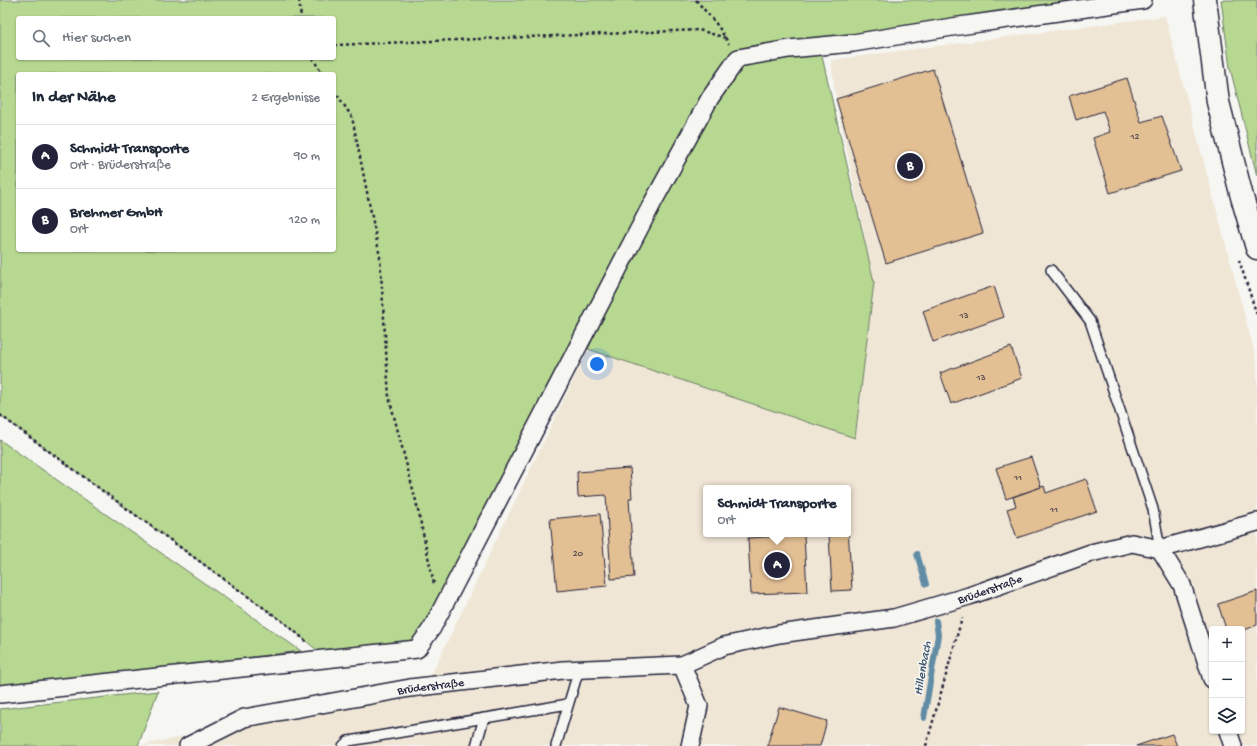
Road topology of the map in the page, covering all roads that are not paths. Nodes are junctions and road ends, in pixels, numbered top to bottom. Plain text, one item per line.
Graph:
1 (1143, 0) edge
2 (1205, 0) edge
3 (1257, 248) edge
4 (1051, 270) dead end
5 (1257, 522) edge
6 (1160, 549) junction
7 (682, 665) junction
8 (579, 669) junction
9 (1209, 670) edge
10 (0, 694) edge
11 (568, 704) junction
12 (484, 718) junction
13 (1229, 734) edge
14 (188, 746) edge
15 (343, 746) edge
16 (476, 746) edge
17 (556, 746) edge
18 (690, 746) edge
19 (1233, 746) edge

1 - 10 street
2 - 3 main road
4 - 6 lane
5 - 6 street
6 - 7 street, Brüderstraße
6 - 9 street
7 - 8 street, Brüderstraße
7 - 18 street
8 - 11 lane
8 - 14 street, Brüderstraße
11 - 12 lane
11 - 17 lane
12 - 15 lane
12 - 16 lane
13 - 19 street

